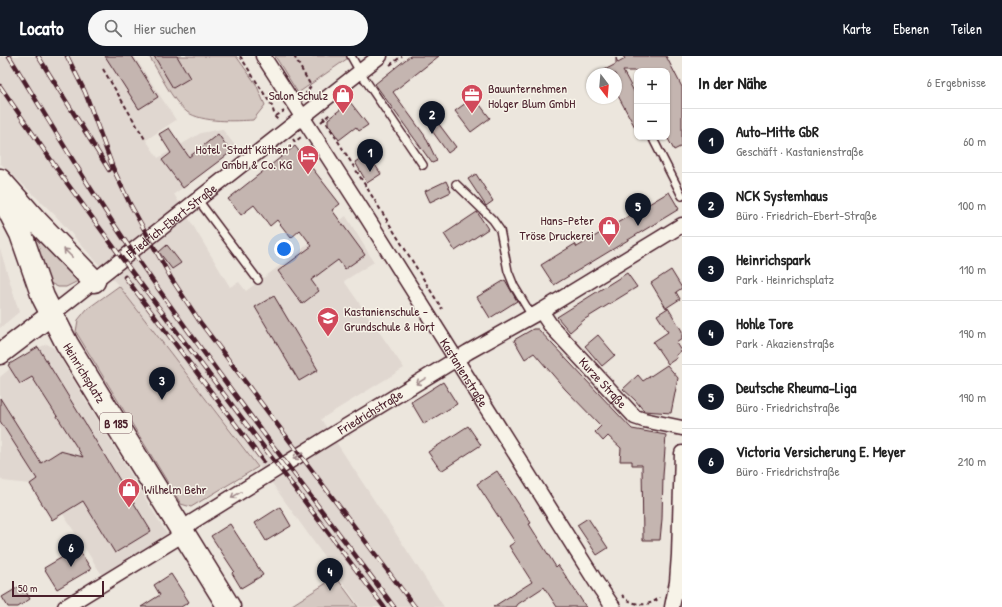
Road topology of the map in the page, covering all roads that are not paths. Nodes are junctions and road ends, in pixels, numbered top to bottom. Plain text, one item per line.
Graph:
1 (263, 56) edge
2 (351, 56) edge
3 (380, 56) edge
4 (360, 72) junction
5 (303, 117) junction
6 (654, 140) edge
7 (423, 165) dead end
8 (0, 180) edge
9 (456, 184) dead end
10 (682, 196) edge
11 (0, 198) edge
12 (198, 200) junction
13 (682, 224) edge
14 (258, 280) dead end
15 (94, 281) junction
16 (536, 313) junction
17 (51, 315) junction
18 (0, 354) edge
19 (456, 360) junction
20 (682, 428) edge
21 (682, 453) edge
22 (183, 531) junction
23 (65, 607) edge
24 (229, 607) edge
25 (613, 607) edge
26 (672, 607) edge

1 - 5 street, Kastanienstraße
2 - 4 lane
3 - 4 street, Friedrich-Ebert-Straße
4 - 5 street, Friedrich-Ebert-Straße
4 - 7 lane
5 - 12 street, Friedrich-Ebert-Straße
5 - 19 street, Kastanienstraße
6 - 10 lane
15 -> 8 main road
9 - 16 lane
11 - 17 main road, B 185
12 - 14 lane
12 - 15 street, Friedrich-Ebert-Straße
13 - 16 street, Friedrichstraße
15 - 17 street, Friedrich-Ebert-Straße
16 - 19 street, Friedrichstraße
16 - 20 street, Kurze Straße
17 - 18 main road, Friedrich-Ebert-Straße
17 - 22 main road, Heinrichsplatz / B 185
19 -> 22 street, Friedrichstraße
19 - 25 street, Kastanienstraße
21 - 26 street
22 - 23 street, Friedrichstraße
22 - 24 main road, B 185

